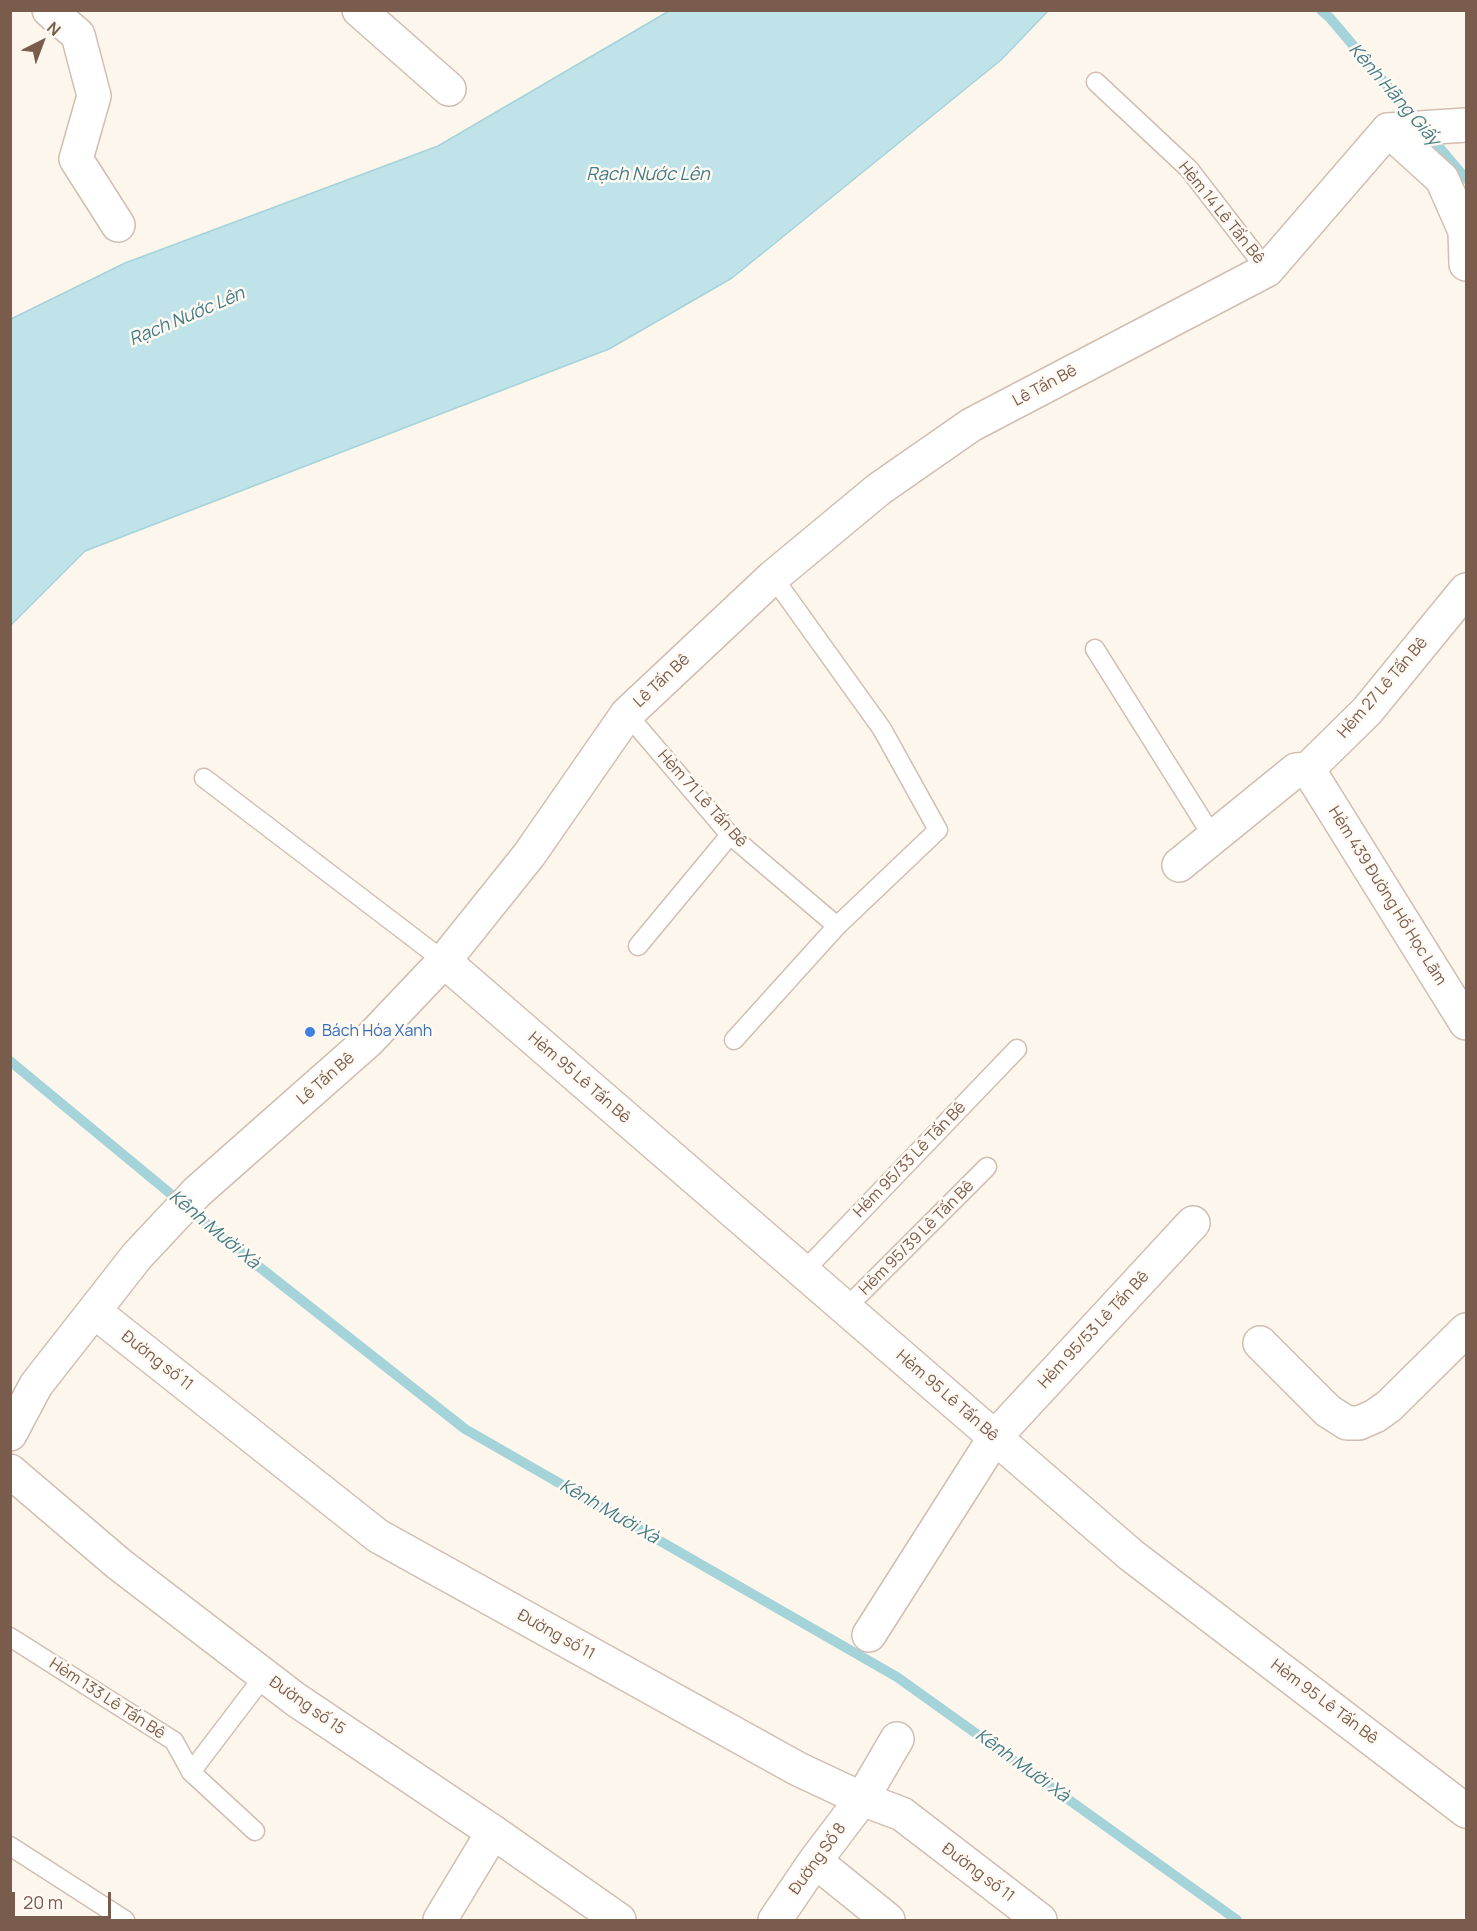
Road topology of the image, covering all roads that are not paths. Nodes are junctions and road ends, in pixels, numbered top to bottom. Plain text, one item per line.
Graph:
1 (50, 10) edge
2 (359, 10) edge
3 (1096, 82) dead end
4 (449, 88) dead end
5 (1467, 125) edge
6 (1388, 130) junction
7 (118, 225) dead end
8 (1466, 230) edge
9 (1467, 264) edge
10 (1267, 270) junction
11 (773, 577) junction
12 (1467, 590) edge
13 (1095, 649) dead end
14 (627, 714) junction
15 (1308, 769) junction
16 (204, 778) dead end
17 (730, 834) junction
18 (1213, 837) junction
19 (1179, 864) dead end
20 (837, 926) junction
21 (638, 946) dead end
22 (444, 960) junction
23 (1467, 1023) edge
24 (735, 1040) dead end
25 (1017, 1049) dead end
26 (987, 1167) dead end
27 (1193, 1223) dead end
28 (803, 1272) junction
29 (846, 1308) junction
30 (95, 1312) junction
31 (1467, 1330) edge
32 (1260, 1343) dead end
33 (10, 1434) edge
34 (995, 1437) junction
35 (10, 1471) edge
36 (869, 1635) dead end
37 (10, 1637) edge
38 (264, 1676) junction
39 (897, 1739) dead end
40 (191, 1772) junction
41 (862, 1799) junction
42 (1467, 1811) edge
43 (255, 1831) dead end
44 (493, 1832) junction
45 (10, 1846) edge
46 (815, 1861) junction
47 (124, 1920) edge
48 (440, 1920) edge
49 (619, 1920) edge
50 (775, 1920) edge
51 (888, 1920) edge
52 (1040, 1920) edge

1 - 7 street
2 - 4 street
3 - 10 lane, Hẻm 14 Lê Tấn Bê
5 - 6 street
6 - 8 street
6 - 10 street, Lê Tấn Bê
8 - 9 street
10 - 11 street, Lê Tấn Bê
11 - 14 street, Lê Tấn Bê
11 - 20 lane
12 - 15 street, Hẻm 27 Lê Tấn Bê
13 - 18 lane
14 - 17 lane, Hẻm 71 Lê Tấn Bê
14 - 22 street, Lê Tấn Bê
15 - 18 street, Hẻm 27 Lê Tấn Bê
15 - 23 street, Hẻm 439 Đường Hồ Học Lãm
16 - 22 lane
17 - 20 lane, Hẻm 71 Lê Tấn Bê
17 - 21 lane
18 - 19 street, Hẻm 27 Lê Tấn Bê
20 - 24 lane
22 - 28 street, Hẻm 95 Lê Tấn Bê
22 - 30 street, Lê Tấn Bê
25 - 28 lane, Hẻm 95/33 Lê Tấn Bê
26 - 29 lane, Hẻm 95/39 Lê Tấn Bê
27 - 34 street, Hẻm 95/53 Lê Tấn Bê
28 - 29 street, Hẻm 95 Lê Tấn Bê
29 - 34 street, Hẻm 95 Lê Tấn Bê
30 - 33 street, Lê Tấn Bê
30 - 41 street, Đường số 11
31 - 32 street
34 - 36 street, Hẻm 95/53 Lê Tấn Bê
34 - 42 street, Hẻm 95 Lê Tấn Bê
35 - 38 street, Đường số 15
37 - 40 lane, Hẻm 133 Lê Tấn Bê
38 - 40 lane
38 - 44 street, Đường số 15
39 - 41 street, Đường Số 8
40 - 43 lane, Hẻm 133 Lê Tấn Bê
41 - 46 street, Đường Số 8
41 - 52 street, Đường số 11
44 - 48 street
44 - 49 street, Đường số 15
45 - 47 lane
46 - 50 street, Đường Số 8
46 - 51 street

